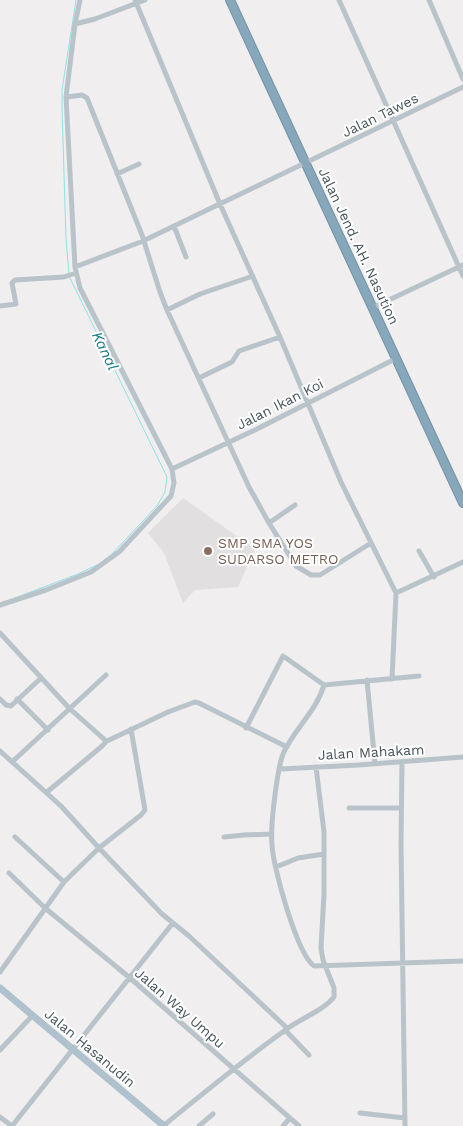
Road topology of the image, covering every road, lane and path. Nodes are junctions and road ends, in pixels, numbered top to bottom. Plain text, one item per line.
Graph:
1 (80, 0) edge
2 (145, 0) edge
3 (230, 0) edge
4 (339, 0) edge
5 (429, 0) edge
6 (136, 2) edge
7 (75, 24) junction
8 (463, 79) edge
9 (463, 87) edge
10 (66, 97) junction
11 (392, 122) junction
12 (307, 163) junction
13 (139, 164) dead end
14 (117, 174) junction
15 (220, 204) junction
16 (174, 226) junction
17 (143, 241) junction
18 (186, 257) dead end
19 (461, 266) edge
20 (75, 271) junction
21 (253, 276) junction
22 (463, 276) edge
23 (0, 306) edge
24 (374, 307) junction
25 (167, 310) junction
26 (280, 337) junction
27 (397, 358) junction
28 (199, 378) junction
29 (307, 403) junction
30 (229, 442) junction
31 (172, 469) junction
32 (463, 503) edge
33 (295, 505) dead end
34 (270, 523) junction
35 (371, 543) junction
36 (419, 551) dead end
37 (463, 562) edge
38 (434, 577) junction
39 (396, 593) junction
40 (0, 606) edge
41 (0, 633) edge
42 (106, 675) dead end
43 (419, 676) dead end
44 (41, 678) junction
45 (392, 679) junction
46 (367, 680) junction
47 (324, 685) junction
48 (0, 699) edge
49 (18, 699) junction
50 (69, 708) junction
51 (246, 728) junction
52 (131, 729) junction
53 (48, 730) junction
54 (105, 742) junction
55 (287, 747) junction
56 (0, 751) edge
57 (463, 757) edge
58 (12, 762) junction
59 (402, 762) junction
60 (375, 764) junction
61 (316, 767) junction
62 (280, 769) junction
63 (46, 792) junction
64 (349, 808) dead end
65 (401, 808) junction
66 (272, 834) junction
67 (15, 837) dead end
68 (224, 837) dead end
69 (99, 848) junction
70 (324, 854) junction
71 (276, 867) junction
72 (9, 872) dead end
73 (64, 882) junction
74 (45, 908) junction
75 (172, 924) junction
76 (463, 961) edge
77 (403, 962) junction
78 (324, 965) junction
79 (0, 972) edge
80 (130, 978) junction
81 (0, 988) edge
82 (32, 1016) junction
83 (286, 1029) junction
84 (72, 1049) junction
85 (0, 1050) edge
86 (309, 1055) dead end
87 (234, 1070) junction
88 (360, 1113) dead end
89 (212, 1114) dead end
90 (0, 1117) edge
91 (290, 1118) junction
92 (404, 1118) junction
93 (155, 1123) edge
94 (12, 1126) edge
95 (164, 1126) edge
96 (198, 1126) edge
97 (283, 1126) edge
98 (299, 1126) edge
99 (405, 1126) edge

1 - 7 street
2 - 6 street
3 - 12 highway, Jalan Jend. AH. Nasution
4 - 11 street
5 - 8 street
6 - 7 street
6 - 15 street
7 - 10 street
9 - 11 street, Jalan Tawes
10 - 14 street
10 - 20 street
11 - 12 street, Jalan Tawes
11 - 19 street
12 - 15 street, Jalan Tawes
12 - 24 highway, Jalan Jend. AH. Nasution
13 - 14 street
14 - 17 street
15 - 16 street, Jalan Tawes
15 - 21 street
16 - 17 street, Jalan Tawes
16 - 18 street
17 - 20 street, Jalan Tawes
17 - 25 street
19 - 22 street
19 - 24 street
20 - 23 street, Jalan Tawes
20 - 31 street
21 - 25 street
21 - 26 street
24 - 27 highway, Jalan Jend. AH. Nasution
25 - 28 street
26 - 28 street
26 - 29 street
27 - 29 street, Jalan Ikan Koi
27 - 32 highway, Jalan Jend. AH. Nasution
28 - 30 street
29 - 30 street, Jalan Ikan Koi
29 - 35 street
30 - 31 street, Jalan Ikan Koi
30 - 34 street
31 - 40 street
33 - 34 street
34 - 35 street
35 - 39 street
36 - 38 street
37 - 38 street
38 - 39 street
39 - 45 street
41 - 44 street
42 - 50 street
43 - 45 street
44 - 49 street
44 - 50 street
45 - 46 street
46 - 47 street
46 - 60 street
47 - 51 street
47 - 55 street
48 - 49 street
49 - 53 street
50 - 53 street
50 - 54 street
51 - 52 street
51 - 55 street
52 - 54 street
52 - 69 street
53 - 58 street
54 - 63 street
55 - 62 street
56 - 58 street
57 - 59 street, Jalan Mahakam
58 - 63 street
59 - 60 street, Jalan Mahakam
59 - 65 street
60 - 61 street, Jalan Mahakam
61 - 62 street, Jalan Mahakam
61 - 70 street
62 - 66 street
63 - 69 street
64 - 65 street
65 - 77 street
66 - 68 street
66 - 71 street
67 - 73 street
69 - 73 street
69 - 75 street
70 - 71 street
70 - 78 street
71 - 78 street
72 - 74 street, Jalan Way Umpu
73 - 74 street
74 - 79 street
74 - 80 street, Jalan Way Umpu
75 - 80 street
75 - 83 street
76 - 77 street
77 - 78 street
77 - 92 street
78 - 83 street
80 - 84 street
80 - 87 street, Jalan Way Umpu
81 - 82 main road, Jalan Hasanudin
82 - 84 main road, Jalan Hasanudin
82 - 85 street
83 - 86 street
83 - 87 street
84 - 93 main road, Jalan Hasanudin
84 - 94 street
87 - 91 street, Jalan Way Umpu
87 - 95 street
88 - 92 street
89 - 96 street
90 - 94 street
91 - 97 street
91 - 98 street, Jalan Way Umpu
92 - 99 street
93 - 95 main road, Jalan Hasanudin

